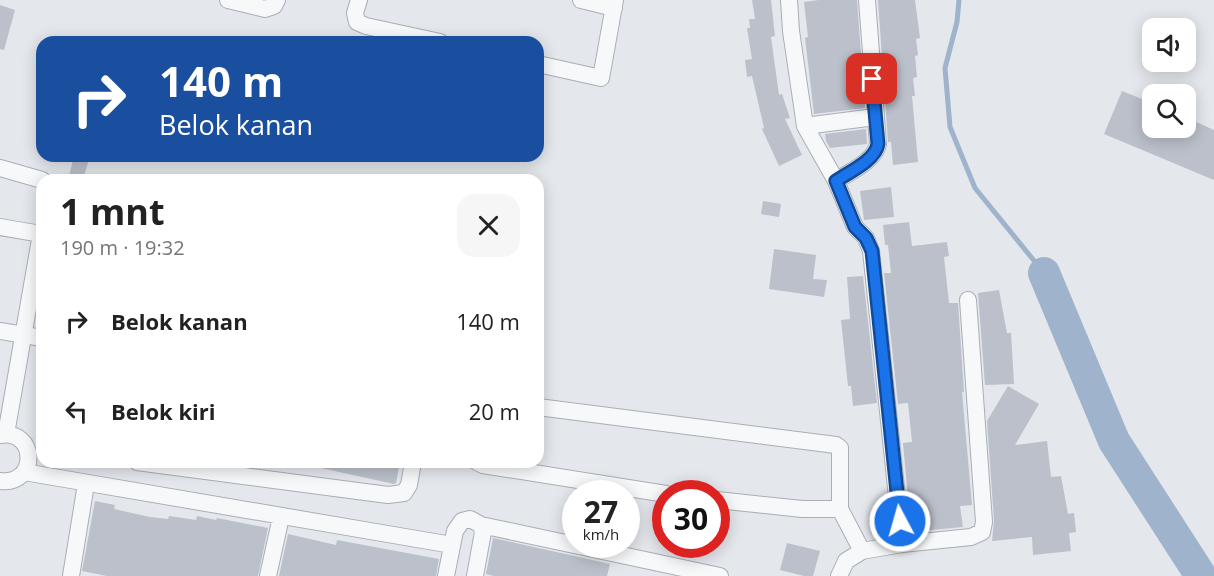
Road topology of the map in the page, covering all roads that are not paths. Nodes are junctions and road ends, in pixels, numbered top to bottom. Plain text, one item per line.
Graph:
1 (228, 0) edge
2 (277, 0) edge
3 (359, 0) edge
4 (581, 0) edge
5 (789, 0) edge
6 (867, 0) edge
7 (615, 4) edge
8 (412, 36) edge
9 (544, 65) edge
10 (875, 117) junction
11 (805, 126) junction
12 (0, 168) edge
13 (36, 178) edge
14 (836, 181) junction
15 (0, 227) edge
16 (36, 234) edge
17 (36, 264) edge
18 (968, 300) dead end
19 (0, 331) edge
20 (24, 335) junction
21 (36, 337) edge
22 (544, 408) edge
23 (3, 435) edge
24 (34, 449) edge
25 (412, 468) edge
26 (502, 468) edge
27 (237, 469) edge
28 (24, 472) junction
29 (0, 481) edge
30 (86, 484) junction
31 (652, 492) edge
32 (730, 501) edge
33 (840, 509) junction
34 (281, 517) junction
35 (482, 525) junction
36 (902, 544) junction
37 (452, 545) junction
38 (862, 551) junction
39 (656, 569) edge
40 (71, 576) edge
41 (268, 576) edge
42 (446, 576) edge
43 (475, 576) edge
44 (720, 576) edge
45 (839, 576) edge

1 - 2 street
3 - 8 street
4 - 7 street
5 - 11 street
6 - 10 street
7 - 9 street
10 - 11 street
10 - 14 street
11 - 14 street
12 - 13 street
14 - 36 street
15 - 16 street
17 - 20 street
18 - 36 street
19 - 20 street
20 - 21 street
20 - 23 street
22 - 33 street
23 - 24 street
24 - 28 street
25 - 27 street
26 - 31 street
28 - 29 street
28 - 30 street
30 - 34 street
30 - 40 street
32 - 33 street
33 - 38 street
34 - 37 street
34 - 41 street
35 - 37 street
35 - 39 street
35 - 43 street
36 - 38 street
37 - 42 street
38 - 45 street
39 - 44 street

